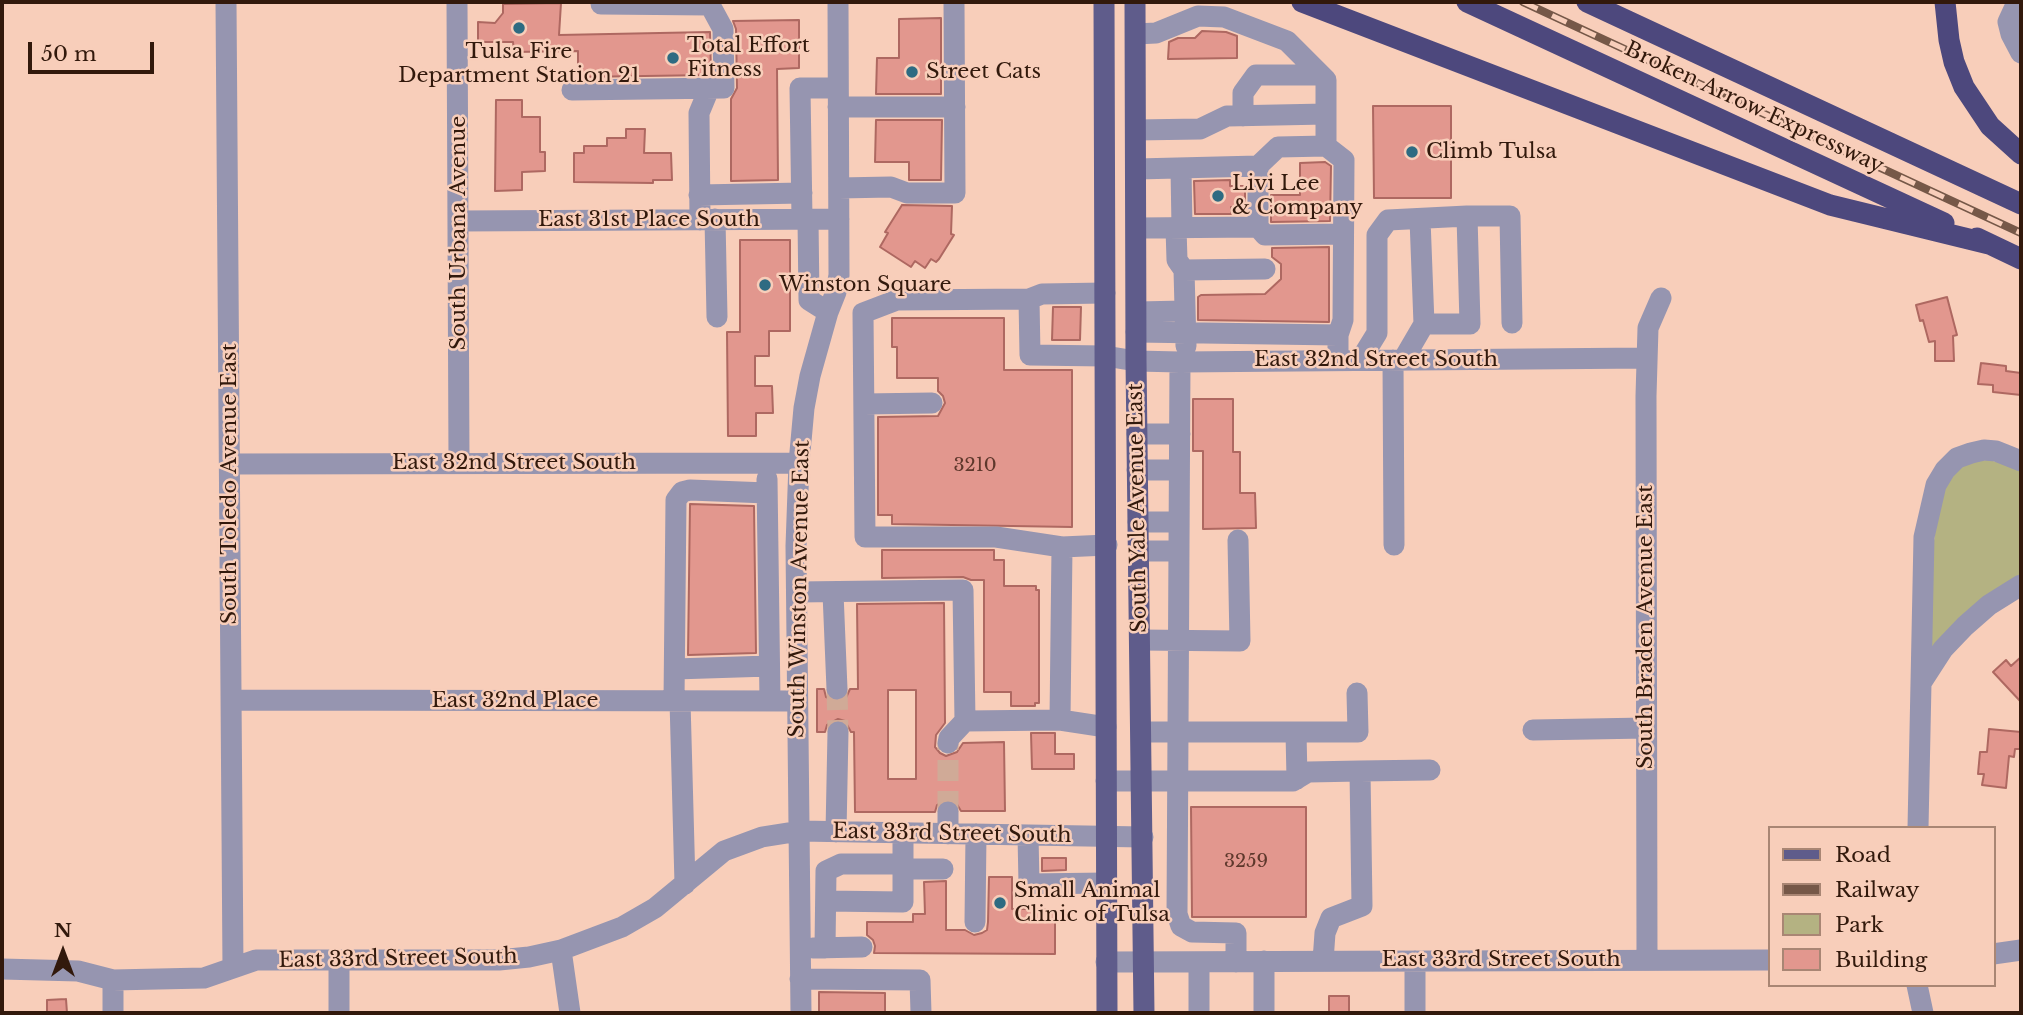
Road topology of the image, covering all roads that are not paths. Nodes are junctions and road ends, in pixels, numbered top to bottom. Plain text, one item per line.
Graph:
1 (226, 2) edge
2 (457, 2) edge
3 (601, 2) edge
4 (838, 2) edge
5 (954, 2) edge
6 (1104, 2) edge
7 (1135, 2) edge
8 (1302, 2) edge
9 (1587, 2) edge
10 (1945, 2) edge
11 (710, 3) edge
12 (1469, 3) edge
13 (2021, 8) edge
14 (1136, 34) junction
15 (2021, 53) edge
16 (1320, 75) junction
17 (709, 89) junction
18 (572, 90) dead end
19 (838, 97) junction
20 (955, 107) junction
21 (1326, 114) junction
22 (1243, 116) junction
23 (1136, 130) junction
24 (1326, 146) junction
25 (2021, 154) edge
26 (1258, 166) junction
27 (1181, 168) junction
28 (1137, 169) junction
29 (839, 188) junction
30 (802, 193) junction
31 (739, 194) junction
32 (699, 195) junction
33 (2021, 204) edge
34 (1467, 216) junction
35 (741, 219) junction
36 (805, 219) junction
37 (839, 219) junction
38 (1419, 219) junction
39 (708, 220) junction
40 (460, 221) junction
41 (1258, 227) junction
42 (1137, 228) junction
43 (1179, 228) junction
44 (1343, 234) junction
45 (1989, 244) junction
46 (2021, 259) edge
47 (1265, 269) dead end
48 (1184, 270) junction
49 (1105, 293) junction
50 (1661, 298) dead end
51 (1029, 299) junction
52 (1185, 311) junction
53 (828, 312) junction
54 (717, 317) dead end
55 (1136, 322) junction
56 (1513, 323) dead end
57 (1424, 324) junction
58 (1186, 333) junction
59 (1338, 335) junction
60 (1105, 356) junction
61 (1646, 358) junction
62 (1338, 359) junction
63 (1361, 359) junction
64 (1398, 360) junction
65 (1136, 361) junction
66 (1183, 362) junction
67 (932, 403) dead end
68 (864, 404) junction
69 (1137, 434) junction
70 (1180, 434) junction
71 (2021, 461) edge
72 (459, 463) junction
73 (689, 463) junction
74 (767, 463) junction
75 (799, 463) junction
76 (230, 464) junction
77 (1137, 470) junction
78 (1180, 470) junction
79 (690, 490) junction
80 (767, 493) junction
81 (1138, 522) junction
82 (1179, 522) junction
83 (1238, 540) dead end
84 (1107, 545) junction
85 (1394, 545) dead end
86 (1062, 547) junction
87 (1138, 551) junction
88 (1179, 551) junction
89 (2021, 584) edge
90 (797, 592) junction
91 (833, 593) junction
92 (1140, 640) junction
93 (1178, 640) junction
94 (769, 666) junction
95 (675, 669) junction
96 (1920, 683) junction
97 (837, 689) tunnel mouth
98 (1357, 693) dead end
99 (232, 700) junction
100 (677, 701) junction
101 (770, 701) junction
102 (797, 701) junction
103 (1059, 720) junction
104 (965, 721) junction
105 (1106, 727) junction
106 (1646, 728) junction
107 (1533, 730) dead end
108 (1179, 731) junction
109 (838, 732) tunnel mouth
110 (1142, 732) junction
111 (1296, 732) junction
112 (948, 743) tunnel mouth
113 (1430, 770) dead end
114 (1360, 771) junction
115 (1297, 779) junction
116 (1105, 781) junction
117 (1142, 781) junction
118 (1180, 781) junction
119 (948, 811) tunnel mouth
120 (1918, 826) edge
121 (800, 831) junction
122 (836, 832) junction
123 (903, 833) junction
124 (948, 834) junction
125 (976, 834) junction
126 (1028, 835) junction
127 (1105, 836) junction
128 (1143, 837) junction
129 (903, 866) junction
130 (943, 869) dead end
131 (800, 871) junction
132 (826, 871) junction
133 (1105, 883) junction
134 (685, 884) junction
135 (826, 901) junction
136 (975, 922) dead end
137 (862, 947) dead end
138 (800, 948) junction
139 (825, 948) junction
140 (561, 950) junction
141 (2021, 950) edge
142 (1995, 954) edge
143 (1647, 959) junction
144 (1768, 960) edge
145 (339, 961) junction
146 (1264, 961) junction
147 (1323, 961) junction
148 (1415, 961) junction
149 (1106, 962) junction
150 (1144, 962) junction
151 (1199, 962) junction
152 (1236, 962) junction
153 (233, 966) junction
154 (2, 969) edge
155 (800, 979) junction
156 (113, 980) junction
157 (1917, 987) edge
158 (113, 1013) edge
159 (339, 1013) edge
160 (570, 1013) edge
161 (800, 1013) edge
162 (921, 1013) edge
163 (1107, 1013) edge
164 (1144, 1013) edge
165 (1199, 1013) edge
166 (1264, 1013) edge
167 (1415, 1013) edge
168 (1923, 1013) edge

1 - 76 street, South Toledo Avenue East
2 - 40 street, South Urbana Avenue
3 - 11 street
4 - 19 street, South Winston Avenue East
5 - 20 street
6 - 49 main road, South Yale Avenue East
7 - 14 main road, South Yale Avenue East
8 - 45 highway
9 - 33 highway, Broken Arrow Expressway
10 - 25 highway
11 - 17 street
12 - 45 highway, Broken Arrow Expressway
13 - 15 street
14 - 16 street
14 - 23 main road, South Yale Avenue East
16 - 21 street
16 - 22 street
17 - 18 street
17 - 32 street
19 - 20 street
19 - 29 street, South Winston Avenue East
19 - 30 street
20 - 29 street
21 - 22 street
21 - 24 street
22 - 23 street
23 - 28 main road, South Yale Avenue East
24 - 26 street
24 - 44 street
26 - 27 street
26 - 41 street
27 - 28 street
27 - 43 street
28 - 42 main road, South Yale Avenue East
29 - 37 street, South Winston Avenue East
30 - 31 street
30 - 36 street
31 - 32 street
31 - 35 street
32 - 39 street
34 - 38 street
34 - 56 street
34 - 57 street
35 - 36 street, East 31st Place South
35 - 39 street, East 31st Place South
36 - 37 street, East 31st Place South
36 - 53 street
37 - 53 street, South Winston Avenue East
38 - 57 street
38 - 63 street
39 - 40 street, East 31st Place South
39 - 54 street
40 - 72 street, South Urbana Avenue
41 - 43 street
41 - 44 street
42 - 43 street
42 - 55 main road, South Yale Avenue East
43 - 48 street
44 - 59 street
45 - 46 highway, Broken Arrow Expressway
47 - 48 street
48 - 52 street
49 - 51 street
49 - 60 main road, South Yale Avenue East
50 - 61 street, South Braden Avenue East
51 - 60 street, East 32nd Street South
51 - 68 street
52 - 55 street
52 - 58 street
53 - 75 street, South Winston Avenue East
55 - 58 street
55 - 65 main road, South Yale Avenue East
57 - 64 street
58 - 59 street
58 - 66 street
59 - 62 street
60 - 65 street, East 32nd Street South
60 - 84 main road, South Yale Avenue East
61 - 64 street, East 32nd Street South
61 - 106 street, South Braden Avenue East
62 - 63 street, East 32nd Street South
62 - 66 street, East 32nd Street South
63 - 64 street, East 32nd Street South
64 - 85 street
65 - 66 street, East 32nd Street South
65 - 69 main road, South Yale Avenue East
66 - 70 street
67 - 68 street
68 - 86 street
69 - 70 street
69 - 77 main road, South Yale Avenue East
70 - 78 street
71 - 96 street
72 - 73 street, East 32nd Street South
72 - 76 street, East 32nd Street South
73 - 74 street, East 32nd Street South
73 - 79 street
74 - 75 street, East 32nd Street South
74 - 80 street
75 - 90 street, South Winston Avenue East
76 - 99 street, South Toledo Avenue East
77 - 78 street
77 - 81 main road, South Yale Avenue East
78 - 82 street
79 - 80 street
79 - 95 street
80 - 94 street
81 - 82 street
81 - 87 main road, South Yale Avenue East
82 - 88 street
83 - 93 street
84 - 86 street
84 - 105 main road, South Yale Avenue East
86 - 103 street
87 - 88 street
87 - 92 main road, South Yale Avenue East
88 - 93 street
89 - 96 street
90 - 91 street
90 - 102 street, South Winston Avenue East
91 - 97 street
91 - 104 street
92 - 93 street
92 - 110 main road, South Yale Avenue East
93 - 108 street
94 - 95 street
94 - 101 street
95 - 100 street
96 - 120 street
98 - 111 street
99 - 100 street, East 32nd Place
99 - 153 street, South Toledo Avenue East
100 - 101 street, East 32nd Place
100 - 134 street
101 - 102 street, East 32nd Place
102 - 121 street, South Winston Avenue East
103 - 104 street
103 - 105 street
104 - 112 street
105 - 116 main road, South Yale Avenue East
106 - 107 street
106 - 143 street, South Braden Avenue East
108 - 110 street
108 - 111 street
108 - 118 street
109 - 122 street
110 - 117 main road, South Yale Avenue East
111 - 115 street
113 - 114 street
114 - 115 street
114 - 147 street
115 - 118 street
116 - 117 street
116 - 127 main road, South Yale Avenue East
117 - 118 street
117 - 128 main road, South Yale Avenue East
118 - 152 street
119 - 124 street
121 - 122 street, East 33rd Street South
121 - 131 street, South Winston Avenue East
121 - 134 street, East 33rd Street South
122 - 123 street, East 33rd Street South
123 - 124 street, East 33rd Street South
123 - 129 street
124 - 125 street, East 33rd Street South
125 - 126 street, East 33rd Street South
125 - 136 street
126 - 127 street, East 33rd Street South
126 - 133 street
127 - 128 street, East 33rd Street South
127 - 133 main road, South Yale Avenue East
128 - 150 main road, South Yale Avenue East
129 - 130 street
129 - 132 street
129 - 135 street
131 - 132 street
131 - 138 street, South Winston Avenue East
132 - 135 street
133 - 149 main road, South Yale Avenue East
134 - 140 street, East 33rd Street South
135 - 139 street
137 - 139 street
138 - 139 street
138 - 155 street, South Winston Avenue East
140 - 145 street, East 33rd Street South
140 - 160 street
141 - 142 street
143 - 144 street, East 33rd Street South
143 - 148 street, East 33rd Street South
145 - 153 street, East 33rd Street South
145 - 159 street
146 - 147 street, East 33rd Street South
146 - 152 street, East 33rd Street South
146 - 166 street
147 - 148 street, East 33rd Street South
148 - 167 street
149 - 150 street, East 33rd Street South
149 - 163 main road, South Yale Avenue East
150 - 151 street, East 33rd Street South
150 - 164 main road, South Yale Avenue East
151 - 152 street, East 33rd Street South
151 - 165 street
153 - 156 street, East 33rd Street South
154 - 156 street, East 33rd Street South
155 - 161 street, South Winston Avenue East
155 - 162 street
156 - 158 street
157 - 168 street

